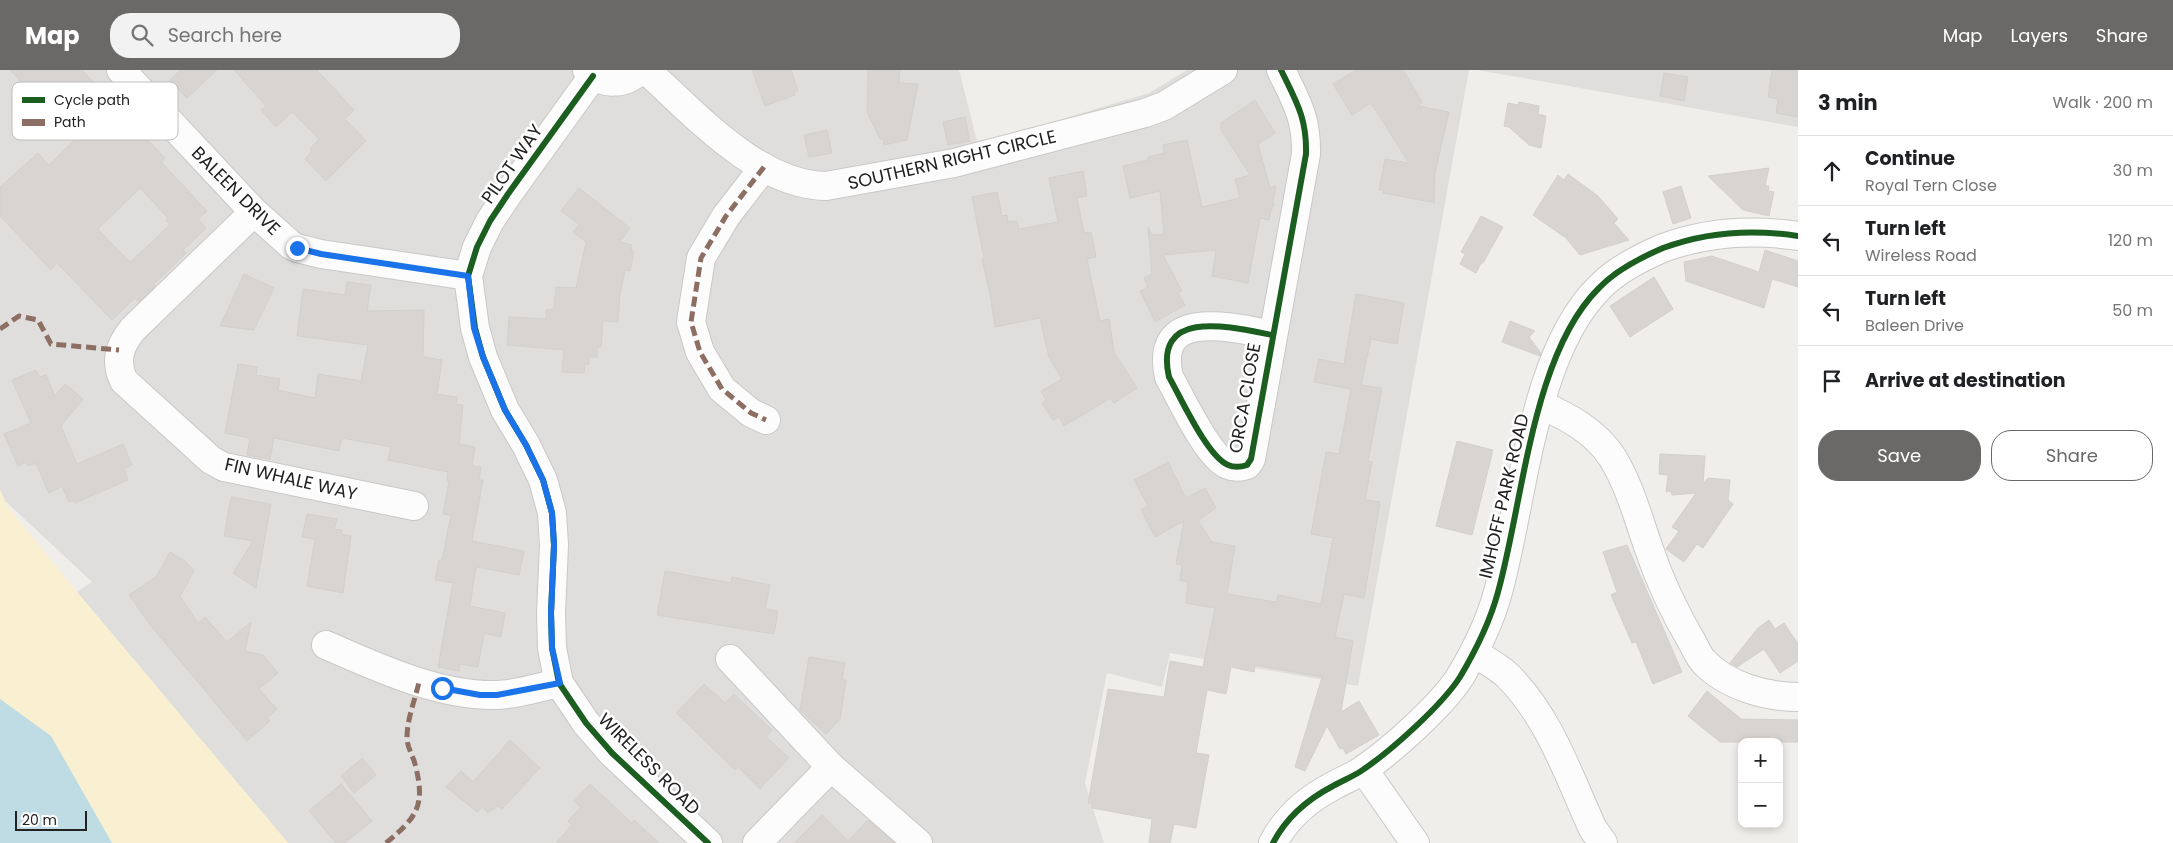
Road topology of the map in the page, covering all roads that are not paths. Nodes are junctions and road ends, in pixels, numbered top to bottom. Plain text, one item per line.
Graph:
1 (120, 70) edge
2 (640, 70) edge
3 (646, 70) edge
4 (1223, 70) edge
5 (1281, 70) edge
6 (590, 73) edge
7 (131, 82) edge
8 (178, 131) edge
9 (764, 167) junction
10 (254, 212) junction
11 (1798, 236) edge
12 (468, 276) junction
13 (1272, 335) junction
14 (1540, 404) junction
15 (766, 420) dead end
16 (414, 506) dead end
17 (326, 645) dead end
18 (1474, 653) junction
19 (730, 659) dead end
20 (560, 683) junction
21 (1798, 697) edge
22 (831, 767) junction
23 (1364, 770) junction
24 (708, 843) edge
25 (757, 843) edge
26 (918, 843) edge
27 (1273, 843) edge
28 (1415, 843) edge
29 (1603, 843) edge

1 - 7 street, BALEEN DRIVE
2 - 6 street
3 - 9 street, SOUTHERN RIGHT CIRCLE
4 - 9 street, SOUTHERN RIGHT CIRCLE
5 - 13 street, ORCA CLOSE
6 - 12 street, PILOT WAY
8 - 10 street, BALEEN DRIVE
9 - 15 street
10 - 12 street, BALEEN DRIVE
10 - 16 street, FIN WHALE WAY
11 - 14 street, IMHOFF PARK ROAD
12 - 20 street, WIRELESS ROAD
13 - 13 street, ORCA CLOSE
14 - 18 street, IMHOFF PARK ROAD
14 - 21 street, IMHOFF PARK ROAD
17 - 20 street
18 - 23 street, IMHOFF PARK ROAD
18 - 29 street
19 - 22 street
20 - 24 street, WIRELESS ROAD
22 - 25 street
22 - 26 street
23 - 27 street, IMHOFF PARK ROAD
23 - 28 street

